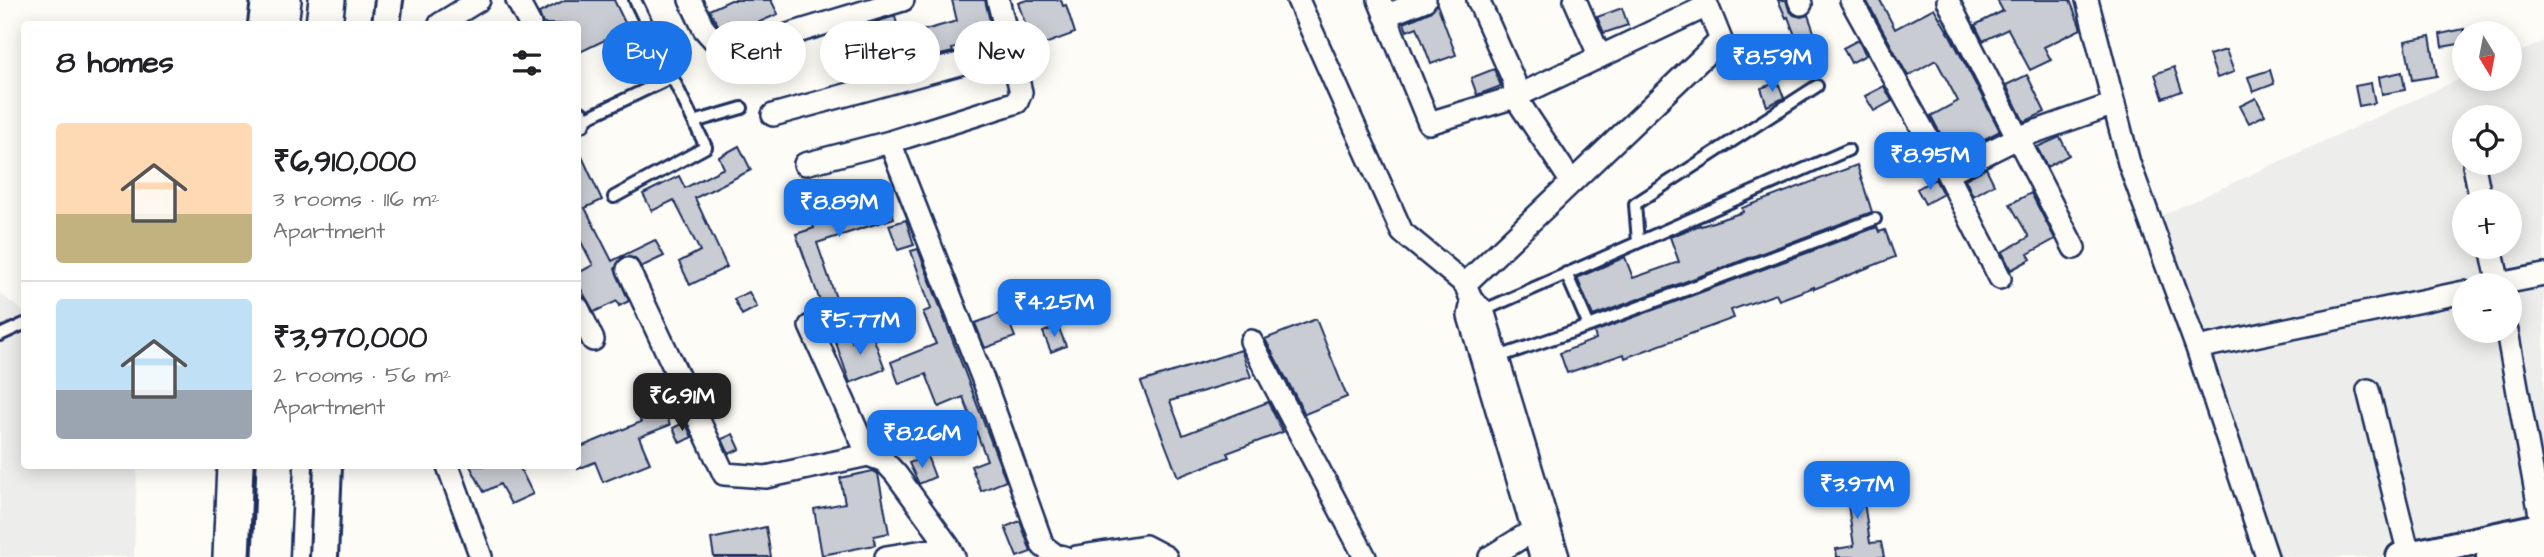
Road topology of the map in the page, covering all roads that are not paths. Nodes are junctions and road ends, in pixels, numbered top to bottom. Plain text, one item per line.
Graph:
1 (265, 0) edge
2 (283, 0) edge
3 (327, 0) edge
4 (389, 0) edge
5 (479, 0) edge
6 (517, 0) edge
7 (635, 0) edge
8 (690, 0) edge
9 (903, 0) edge
10 (998, 0) edge
11 (1298, 0) edge
12 (1425, 0) edge
13 (1478, 0) edge
14 (1575, 0) edge
15 (1851, 0) edge
16 (2087, 0) edge
17 (1948, 1) edge
18 (1706, 3) edge
19 (1382, 8) edge
20 (262, 21) edge
21 (280, 21) edge
22 (324, 21) edge
23 (386, 21) edge
24 (445, 21) edge
25 (528, 21) edge
26 (645, 21) edge
27 (1003, 21) edge
28 (1600, 57) junction
29 (954, 65) edge
30 (656, 84) edge
31 (675, 84) edge
32 (1019, 84) edge
33 (1817, 86) dead end
34 (1516, 97) junction
35 (2114, 104) junction
36 (742, 108) dead end
37 (773, 115) dead end
38 (581, 117) edge
39 (694, 122) junction
40 (2017, 138) junction
41 (890, 142) junction
42 (1848, 150) dead end
43 (805, 164) dead end
44 (1947, 173) junction
45 (1571, 181) junction
46 (614, 197) dead end
47 (1875, 219) dead end
48 (1637, 242) junction
49 (2074, 248) dead end
50 (628, 269) dead end
51 (1566, 273) junction
52 (2544, 275) edge
53 (2000, 278) dead end
54 (2522, 280) edge
55 (2452, 295) edge
56 (1473, 303) junction
57 (581, 315) edge
58 (21, 325) edge
59 (810, 326) dead end
60 (1589, 326) junction
61 (0, 335) edge
62 (593, 340) dead end
63 (1251, 341) dead end
64 (2509, 343) edge
65 (2197, 348) junction
66 (1498, 357) junction
67 (2368, 390) dead end
68 (868, 455) junction
69 (222, 469) edge
70 (234, 469) edge
71 (275, 469) edge
72 (328, 469) edge
73 (449, 469) edge
74 (1539, 527) junction
75 (2543, 533) edge
76 (952, 552) edge
77 (2404, 556) edge
78 (218, 557) edge
79 (231, 557) edge
80 (271, 557) edge
81 (324, 557) edge
82 (481, 557) edge
83 (886, 557) edge
84 (1064, 557) edge
85 (1076, 557) edge
86 (1166, 557) edge
87 (1365, 557) edge
88 (1490, 557) edge
89 (1541, 557) edge
90 (1558, 557) edge
91 (2267, 557) edge
92 (2490, 557) edge

1 - 20 street
2 - 21 highway
3 - 22 highway
4 - 23 street
5 - 24 street
6 - 25 street
7 - 26 lane
8 - 9 street
10 - 27 street
11 - 56 street
12 - 19 street
13 - 34 street
14 - 28 street
15 - 44 street
16 - 35 street
17 - 40 street
18 - 28 street
18 - 45 street
19 - 34 street
28 - 34 street
29 - 37 street
30 - 38 lane
31 - 39 lane
32 - 41 street
33 - 48 lane
34 - 45 street
35 - 40 street
35 - 65 street
36 - 39 lane
39 - 46 lane
40 - 44 street
40 - 49 street
41 - 43 street
41 - 84 street
42 - 48 lane
44 - 53 street
45 - 56 street
47 - 60 lane
48 - 51 lane
50 - 68 street
51 - 56 lane
51 - 60 lane
52 - 54 street
55 - 65 street
56 - 66 street
56 - 74 street
57 - 62 street
58 - 61 lane
59 - 68 street
60 - 66 lane
63 - 87 street
64 - 75 street
65 - 91 street
66 - 74 street
67 - 77 street
68 - 76 street
69 - 78 street
70 - 79 highway
71 - 80 highway
72 - 81 street
73 - 82 street
74 - 88 street
74 - 89 street
74 - 90 street
75 - 77 street
75 - 92 street
76 - 83 street
85 - 86 street

